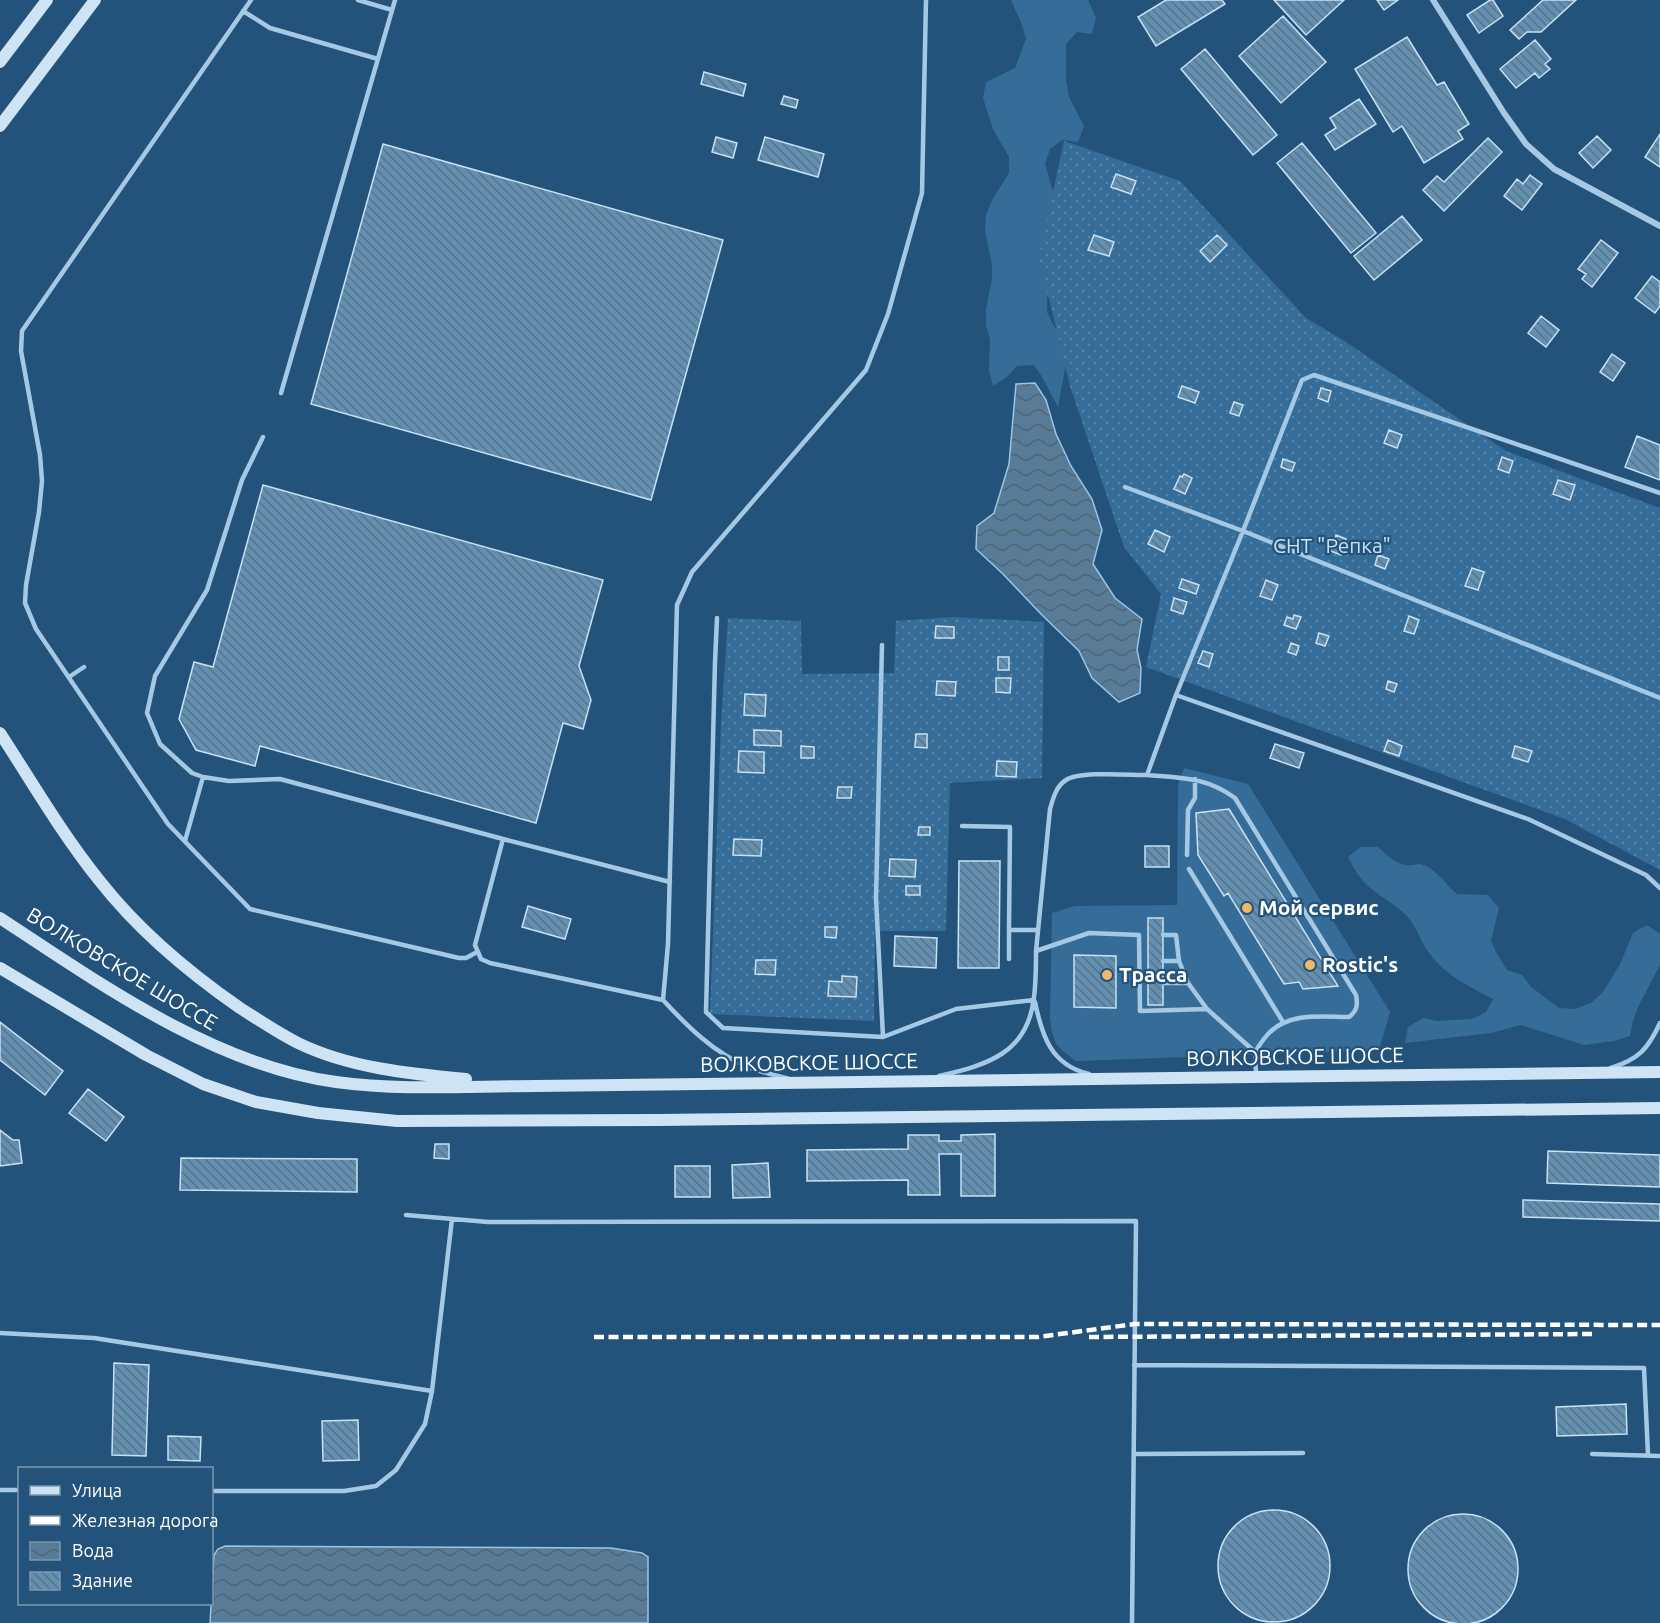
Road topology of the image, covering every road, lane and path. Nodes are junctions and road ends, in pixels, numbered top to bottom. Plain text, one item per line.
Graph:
1 (47, 0) edge
2 (95, 0) edge
3 (251, 0) edge
4 (358, 0) edge
5 (395, 0) edge
6 (926, 0) edge
7 (1433, 0) edge
8 (392, 10) junction
9 (243, 11) junction
10 (378, 59) junction
11 (0, 62) edge
12 (0, 126) edge
13 (1660, 226) edge
14 (281, 393) dead end
15 (263, 437) dead end
16 (1125, 487) dead end
17 (1660, 493) edge
18 (1243, 531) junction
19 (717, 618) dead end
20 (882, 645) dead end
21 (84, 667) dead end
22 (69, 677) junction
23 (1176, 695) junction
24 (1660, 698) edge
25 (0, 733) edge
26 (1147, 775) junction
27 (203, 777) junction
28 (1196, 779) junction
29 (962, 826) dead end
30 (503, 839) junction
31 (185, 841) junction
32 (1187, 855) dead end
33 (1189, 869) dead end
34 (670, 882) junction
35 (1660, 888) edge
36 (0, 918) edge
37 (1009, 930) junction
38 (1038, 930) junction
39 (1139, 935) junction
40 (1148, 935) dead end
41 (1163, 935) dead end
42 (1036, 951) junction
43 (477, 952) junction
44 (1009, 959) dead end
45 (1148, 960) dead end
46 (1139, 961) junction
47 (1163, 961) dead end
48 (1179, 961) junction
49 (0, 968) edge
50 (1139, 983) junction
51 (1148, 983) dead end
52 (1163, 983) dead end
53 (1188, 983) junction
54 (663, 1000) junction
55 (1034, 1000) junction
56 (1207, 1009) junction
57 (1283, 1022) junction
58 (1660, 1023) edge
59 (883, 1037) junction
60 (1255, 1052) junction
61 (1660, 1072) edge
62 (1596, 1073) junction
63 (1257, 1077) junction
64 (1109, 1079) junction
65 (919, 1081) junction
66 (803, 1083) junction
67 (536, 1086) junction
68 (1660, 1107) edge
69 (406, 1215) dead end
70 (452, 1219) junction
71 (0, 1333) edge
72 (1134, 1365) junction
73 (432, 1391) junction
74 (1303, 1453) dead end
75 (1134, 1454) junction
76 (1592, 1454) dead end
77 (1648, 1455) junction
78 (1660, 1456) edge
79 (0, 1490) edge
80 (18, 1490) edge
81 (213, 1491) edge
82 (1132, 1623) edge

1 - 11 main road
2 - 12 main road
3 - 9 lane
4 - 8 lane
5 - 8 lane
6 - 34 lane
7 - 13 street
8 - 10 lane
9 - 10 lane
9 - 22 lane
10 - 14 lane
15 - 27 lane
16 - 18 lane
17 - 18 lane
18 - 23 lane
18 - 24 lane
19 - 59 lane
20 - 59 lane
21 - 22 lane
22 - 31 lane
23 - 26 lane
23 - 35 lane
25 - 67 main road
26 - 28 lane
26 - 38 lane
27 - 30 lane
27 - 31 lane
28 - 32 lane
28 - 57 lane
29 - 37 lane
30 - 34 lane
30 - 43 lane
31 - 43 lane
33 - 57 lane
34 - 54 lane
36 - 67 main road, ВОЛКОВСКОЕ ШОССЕ
37 - 38 lane
37 - 44 lane
38 - 42 lane
39 - 40 lane
39 - 42 lane
39 - 46 lane
41 - 48 lane
42 - 55 lane
43 - 54 lane
45 - 46 lane
46 - 50 lane
47 - 48 lane
48 - 53 lane
49 - 68 main road
50 - 51 lane
50 - 56 lane
52 - 53 lane
53 - 56 lane
54 - 66 lane
55 - 59 lane
55 - 64 lane
55 - 65 lane
56 - 60 lane
57 - 60 lane
58 - 62 lane
60 - 63 lane
61 - 62 main road, ВОЛКОВСКОЕ ШОССЕ
62 - 63 main road, ВОЛКОВСКОЕ ШОССЕ
63 - 64 main road, ВОЛКОВСКОЕ ШОССЕ
64 - 65 main road, ВОЛКОВСКОЕ ШОССЕ
65 - 66 main road, ВОЛКОВСКОЕ ШОССЕ
66 - 67 main road, ВОЛКОВСКОЕ ШОССЕ
69 - 70 lane
70 - 72 lane
70 - 73 lane
71 - 73 lane
72 - 75 lane
72 - 77 lane
73 - 81 lane
74 - 75 lane
75 - 82 lane
76 - 77 lane
77 - 78 lane
79 - 80 lane

